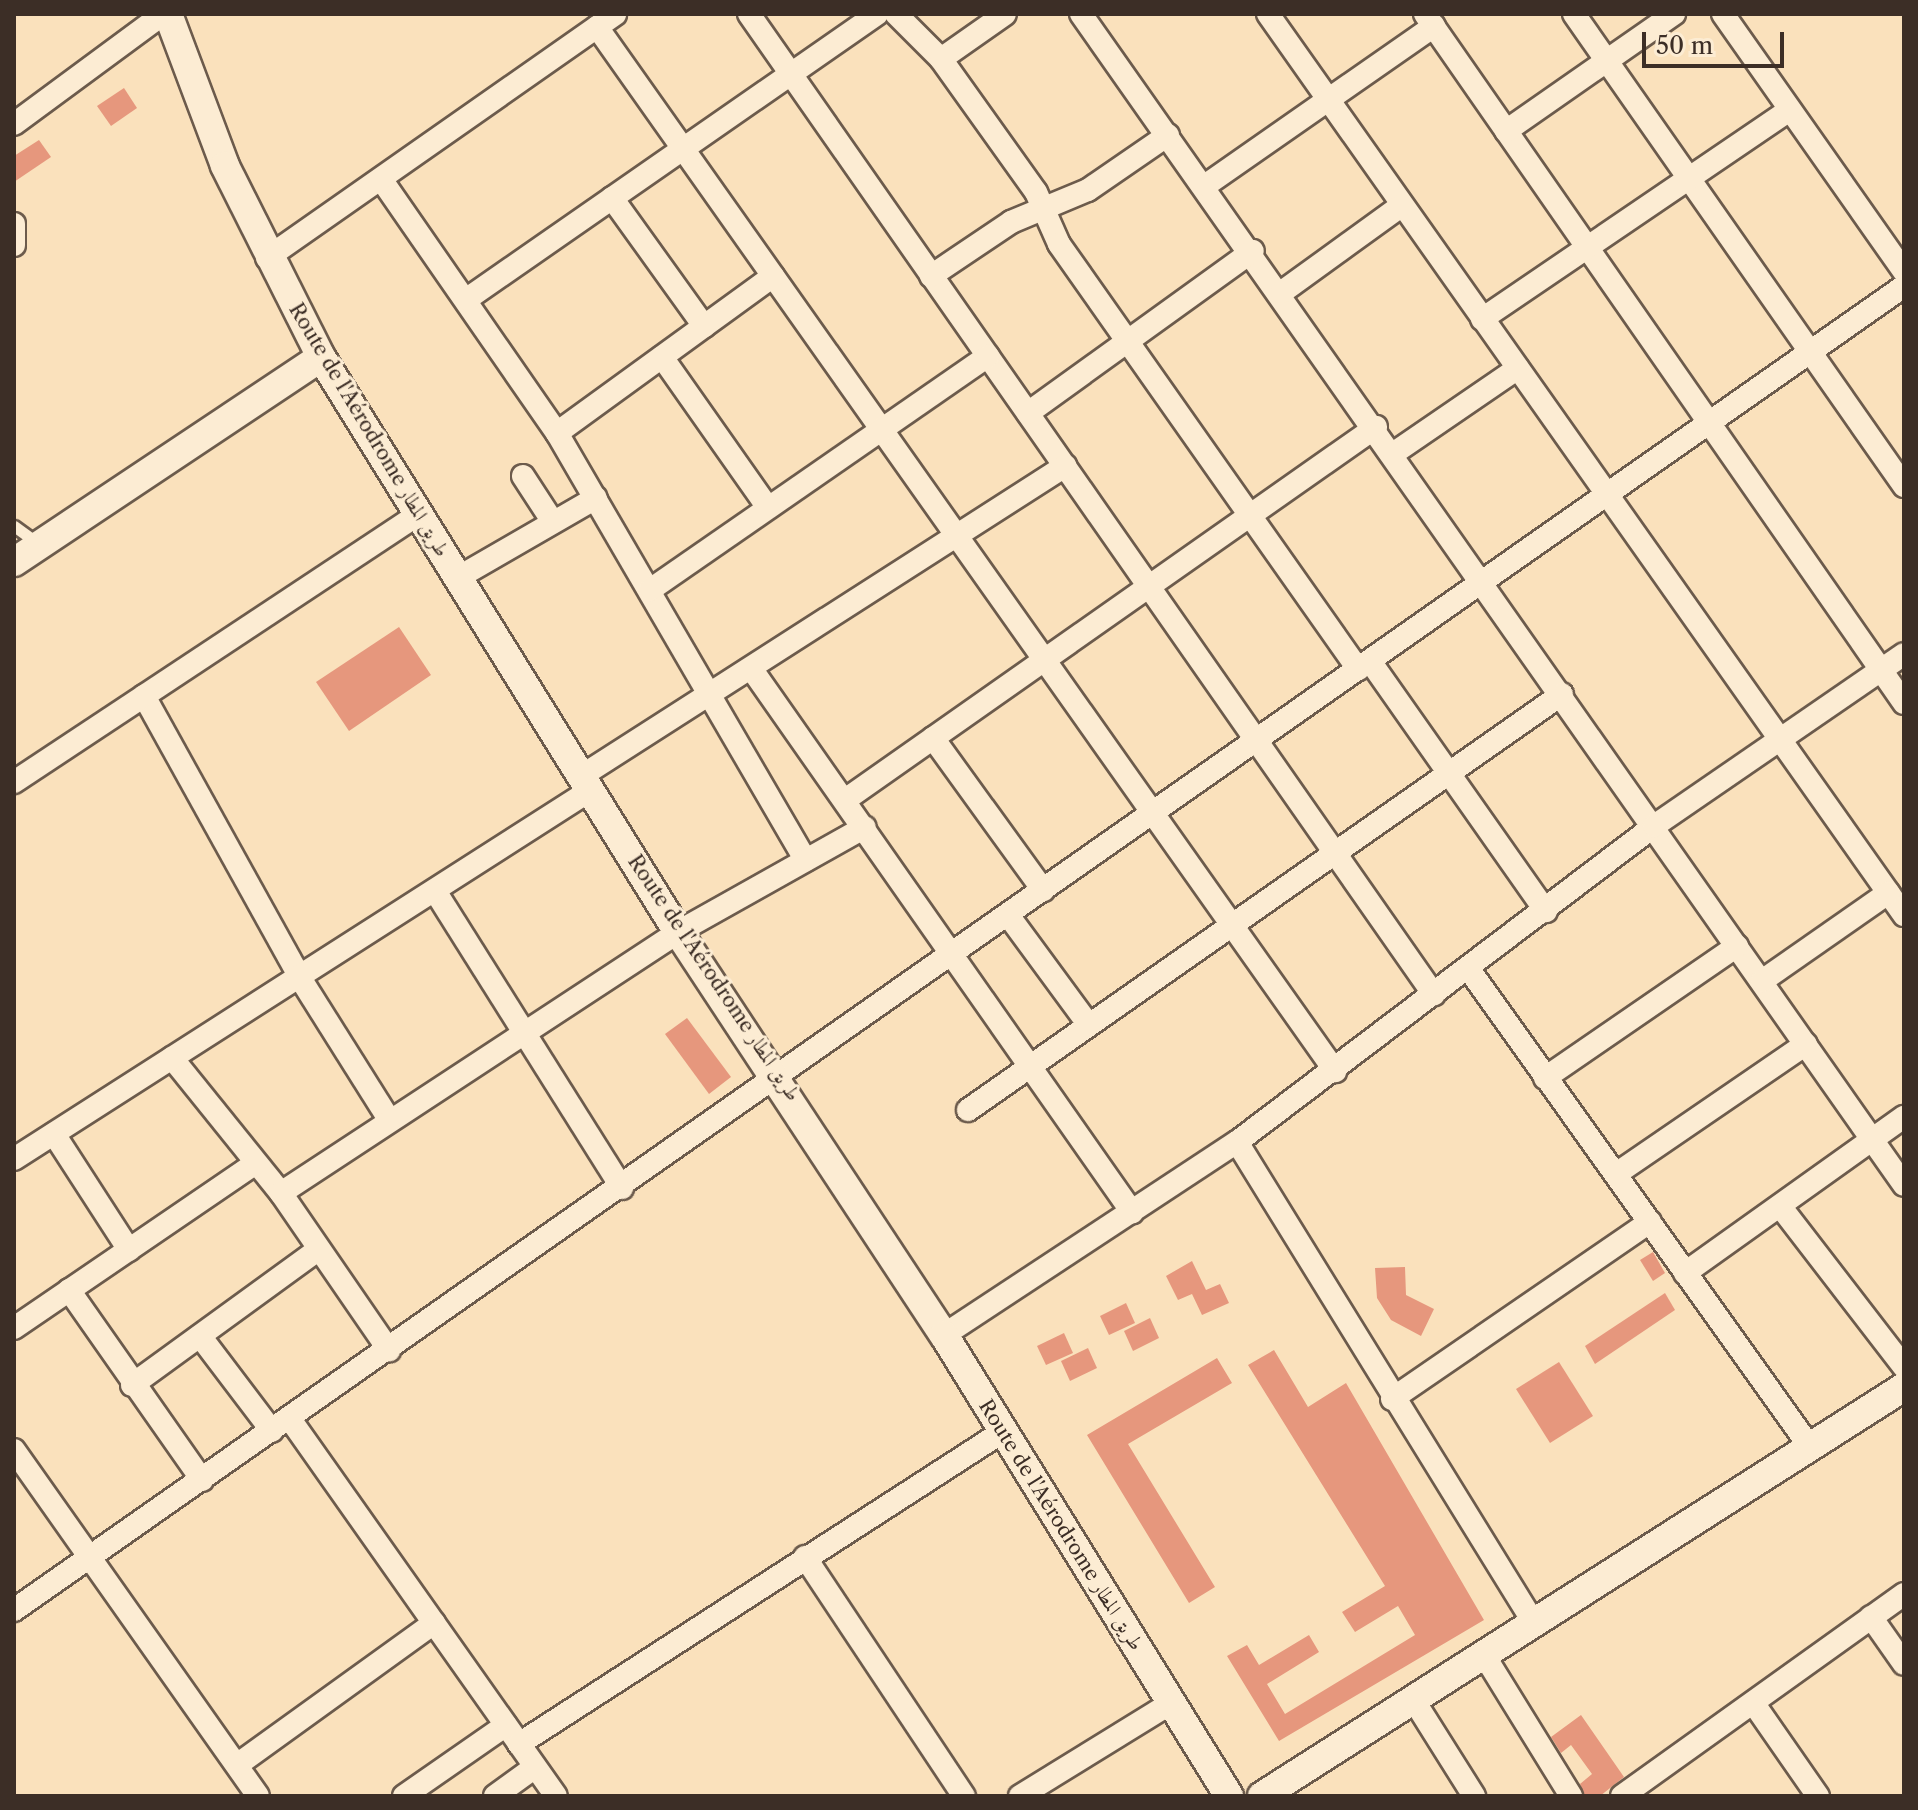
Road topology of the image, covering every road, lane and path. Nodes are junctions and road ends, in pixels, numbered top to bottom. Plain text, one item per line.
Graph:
1 (166, 14) edge
2 (749, 14) edge
3 (877, 14) edge
4 (896, 14) edge
5 (1005, 14) edge
6 (1081, 14) edge
7 (1268, 14) edge
8 (1574, 14) edge
9 (1674, 14) edge
10 (1723, 14) edge
11 (606, 20) edge
12 (1429, 20) edge
13 (941, 59) junction
14 (1607, 61) junction
15 (790, 73) junction
16 (1329, 99) junction
17 (1790, 110) junction
18 (14, 124) edge
19 (1506, 131) junction
20 (1168, 135) junction
21 (683, 148) junction
22 (381, 179) junction
23 (1688, 179) junction
24 (1206, 185) junction
25 (612, 198) junction
26 (1402, 205) junction
27 (1043, 208) junction
28 (14, 224) edge
29 (14, 245) edge
30 (1588, 246) junction
31 (1253, 251) junction
32 (267, 258) junction
33 (1904, 272) edge
34 (773, 276) junction
35 (931, 276) junction
36 (1904, 286) edge
37 (1282, 292) junction
38 (467, 299) junction
39 (1482, 319) junction
40 (704, 326) junction
41 (1132, 341) junction
42 (1811, 351) junction
43 (988, 356) junction
44 (321, 357) junction
45 (662, 357) junction
46 (1518, 368) junction
47 (1028, 413) junction
48 (1711, 421) junction
49 (1376, 427) junction
50 (882, 430) junction
51 (557, 433) junction
52 (1394, 453) junction
53 (1065, 466) junction
54 (523, 476) dead end
55 (1904, 486) edge
56 (1605, 495) junction
57 (596, 498) junction
58 (768, 508) junction
59 (1250, 511) junction
60 (419, 514) junction
61 (551, 519) junction
62 (14, 526) edge
63 (955, 536) junction
64 (40, 545) junction
65 (14, 562) edge
66 (459, 577) junction
67 (1483, 581) junction
68 (1149, 587) junction
69 (650, 590) junction
70 (1904, 654) edge
71 (1044, 660) junction
72 (1364, 665) junction
73 (1881, 670) junction
74 (753, 671) junction
75 (1562, 694) junction
76 (144, 696) junction
77 (711, 697) junction
78 (1904, 703) edge
79 (933, 738) junction
80 (1257, 740) junction
81 (1779, 742) junction
82 (1449, 772) junction
83 (14, 782) edge
84 (587, 782) junction
85 (845, 800) junction
86 (1154, 813) junction
87 (1654, 826) junction
88 (865, 827) junction
89 (1334, 851) junction
90 (806, 860) junction
91 (1043, 890) junction
92 (435, 891) junction
93 (1898, 902) edge
94 (1546, 911) junction
95 (1008, 915) junction
96 (1231, 924) junction
97 (678, 932) junction
98 (1737, 946) junction
99 (953, 954) junction
100 (1468, 968) junction
101 (300, 978) junction
102 (1762, 981) junction
103 (1434, 995) junction
104 (1088, 1024) junction
105 (522, 1033) junction
106 (1806, 1044) junction
107 (172, 1058) junction
108 (1029, 1067) junction
109 (1335, 1071) junction
110 (781, 1078) junction
111 (1545, 1078) junction
112 (968, 1110) dead end
113 (1904, 1117) edge
114 (388, 1118) junction
115 (54, 1134) junction
116 (1873, 1140) junction
117 (1237, 1142) junction
118 (17, 1151) edge
119 (254, 1164) junction
120 (1616, 1174) junction
121 (1904, 1185) edge
122 (622, 1188) junction
123 (281, 1193) junction
124 (1780, 1206) junction
125 (1132, 1212) junction
126 (1650, 1222) junction
127 (319, 1249) junction
128 (129, 1250) junction
129 (1685, 1273) junction
130 (69, 1290) junction
131 (14, 1328) edge
132 (944, 1335) junction
133 (200, 1336) junction
134 (389, 1350) junction
135 (1904, 1367) edge
136 (132, 1385) junction
137 (1904, 1387) edge
138 (1392, 1399) junction
139 (281, 1425) junction
140 (1002, 1432) junction
141 (1810, 1447) junction
142 (17, 1462) edge
143 (202, 1480) junction
144 (90, 1557) junction
145 (805, 1557) junction
146 (1904, 1594) edge
147 (14, 1610) edge
148 (1871, 1617) junction
149 (434, 1623) junction
150 (1534, 1623) junction
151 (1484, 1655) junction
152 (1904, 1664) edge
153 (1413, 1699) junction
154 (1171, 1703) junction
155 (1754, 1704) junction
156 (506, 1725) junction
157 (519, 1744) junction
158 (237, 1765) junction
159 (535, 1767) junction
160 (258, 1796) edge
161 (404, 1796) edge
162 (495, 1796) edge
163 (556, 1796) edge
164 (964, 1796) edge
165 (1020, 1796) edge
166 (1229, 1796) edge
167 (1262, 1796) edge
168 (1474, 1796) edge
169 (1571, 1796) edge
170 (1622, 1796) edge
171 (1818, 1796) edge

1 - 18 street
1 - 32 street, Route de l'Aérodrome طريق المطار
2 - 15 street
3 - 15 street
4 - 13 street
5 - 13 street
6 - 20 street
7 - 16 street
8 - 14 street
9 - 14 street
10 - 17 street
11 - 21 street
11 - 22 street
12 - 16 street
12 - 19 street
13 - 27 street
14 - 19 street
14 - 23 street
15 - 21 street
15 - 35 street
16 - 24 street
16 - 26 street
17 - 23 street
17 - 33 street
19 - 30 street
20 - 24 street
20 - 27 street
21 - 25 street
21 - 34 street
22 - 32 street
22 - 38 street
23 - 30 street
23 - 42 street
24 - 31 street
25 - 38 street
25 - 40 street
26 - 37 street
26 - 39 street
27 - 35 street
27 - 41 street
28 - 29 street
30 - 39 street
30 - 48 street
31 - 37 street
31 - 41 street
32 - 44 street, Route de l'Aérodrome طريق المطار
34 - 40 street
34 - 50 street
35 - 43 street
36 - 42 street
37 - 49 street
38 - 51 street
39 - 46 street
40 - 45 street
41 - 47 street
41 - 59 street
42 - 48 street
42 - 55 street
43 - 47 street
43 - 50 street
44 - 60 street, Route de l'Aérodrome طريق المطار
44 - 64 street
45 - 51 street
45 - 58 street
46 - 52 street
46 - 56 street
47 - 53 street
48 - 56 street
48 - 73 street
49 - 52 street
49 - 59 street
50 - 58 street
50 - 63 street
51 - 57 street
52 - 67 street
53 - 63 street
53 - 68 street
54 - 61 street
56 - 67 street
56 - 81 street
57 - 61 street
57 - 69 street
58 - 69 street
59 - 68 street
59 - 72 street
60 - 66 street, Route de l'Aérodrome طريق المطار
60 - 76 street
61 - 66 street
62 - 64 lane
63 - 71 street
63 - 74 street
64 - 65 street
66 - 84 street, Route de l'Aérodrome طريق المطار
67 - 72 street
67 - 75 street
68 - 71 street
68 - 80 street
69 - 77 street
70 - 73 street
71 - 79 street
71 - 86 street
72 - 80 street
72 - 82 street
73 - 78 street
73 - 81 street
74 - 77 street
74 - 85 street
75 - 82 street
75 - 87 street
76 - 83 street
76 - 101 street
77 - 84 street
77 - 90 street
79 - 85 street
79 - 91 street
80 - 86 street
80 - 89 street
81 - 87 street
81 - 93 street
82 - 89 street
82 - 94 street
84 - 92 street
84 - 97 street, Route de l'Aérodrome طريق المطار
85 - 88 street
86 - 91 street
86 - 96 street
87 - 94 street
87 - 98 street
88 - 90 street
88 - 99 street
89 - 96 street
89 - 103 street
90 - 97 street
91 - 95 street
92 - 101 street
92 - 105 street
93 - 102 street
94 - 100 street
95 - 99 street
95 - 104 street
96 - 104 street
96 - 109 street
97 - 105 street
97 - 110 street, Route de l'Aérodrome طريق المطار
98 - 102 street
98 - 111 street
99 - 108 street
99 - 110 street
100 - 103 street
100 - 111 street
101 - 107 street
101 - 114 street
102 - 106 street
103 - 109 street
104 - 108 street
105 - 114 street
105 - 122 street
106 - 116 street
106 - 120 street
107 - 115 street
107 - 119 street
108 - 112 street
108 - 125 street
109 - 117 street
110 - 122 street
110 - 132 street, Route de l'Aérodrome طريق المطار
111 - 120 street
113 - 116 street
114 - 123 street
115 - 118 street
115 - 128 street
116 - 121 street
116 - 124 street
117 - 125 street
117 - 138 street
119 - 123 street
119 - 128 street
120 - 126 street
122 - 134 street
123 - 127 street
124 - 129 street
124 - 135 street
125 - 132 street
126 - 129 street
126 - 138 street
127 - 133 street
127 - 134 street
128 - 130 street
129 - 141 street
130 - 131 street
130 - 136 street
132 - 140 street, Route de l'Aérodrome طريق المطار
133 - 136 street
133 - 139 street
134 - 139 street
136 - 143 street
137 - 141 street
138 - 150 street
139 - 143 street
139 - 149 street
140 - 145 street
140 - 154 street, Route de l'Aérodrome طريق المطار
141 - 150 street
142 - 144 street
143 - 144 street
144 - 147 street
144 - 158 street
145 - 157 street
145 - 164 street
146 - 148 street
148 - 152 street
148 - 155 street
149 - 156 street
149 - 158 street
150 - 151 street
151 - 153 street
151 - 169 street
153 - 167 street
153 - 168 street
154 - 165 street
154 - 166 street, Route de l'Aérodrome طريق المطار
155 - 170 street
155 - 171 street
156 - 157 street
156 - 161 street
157 - 159 street
158 - 160 street
159 - 162 street
159 - 163 street

